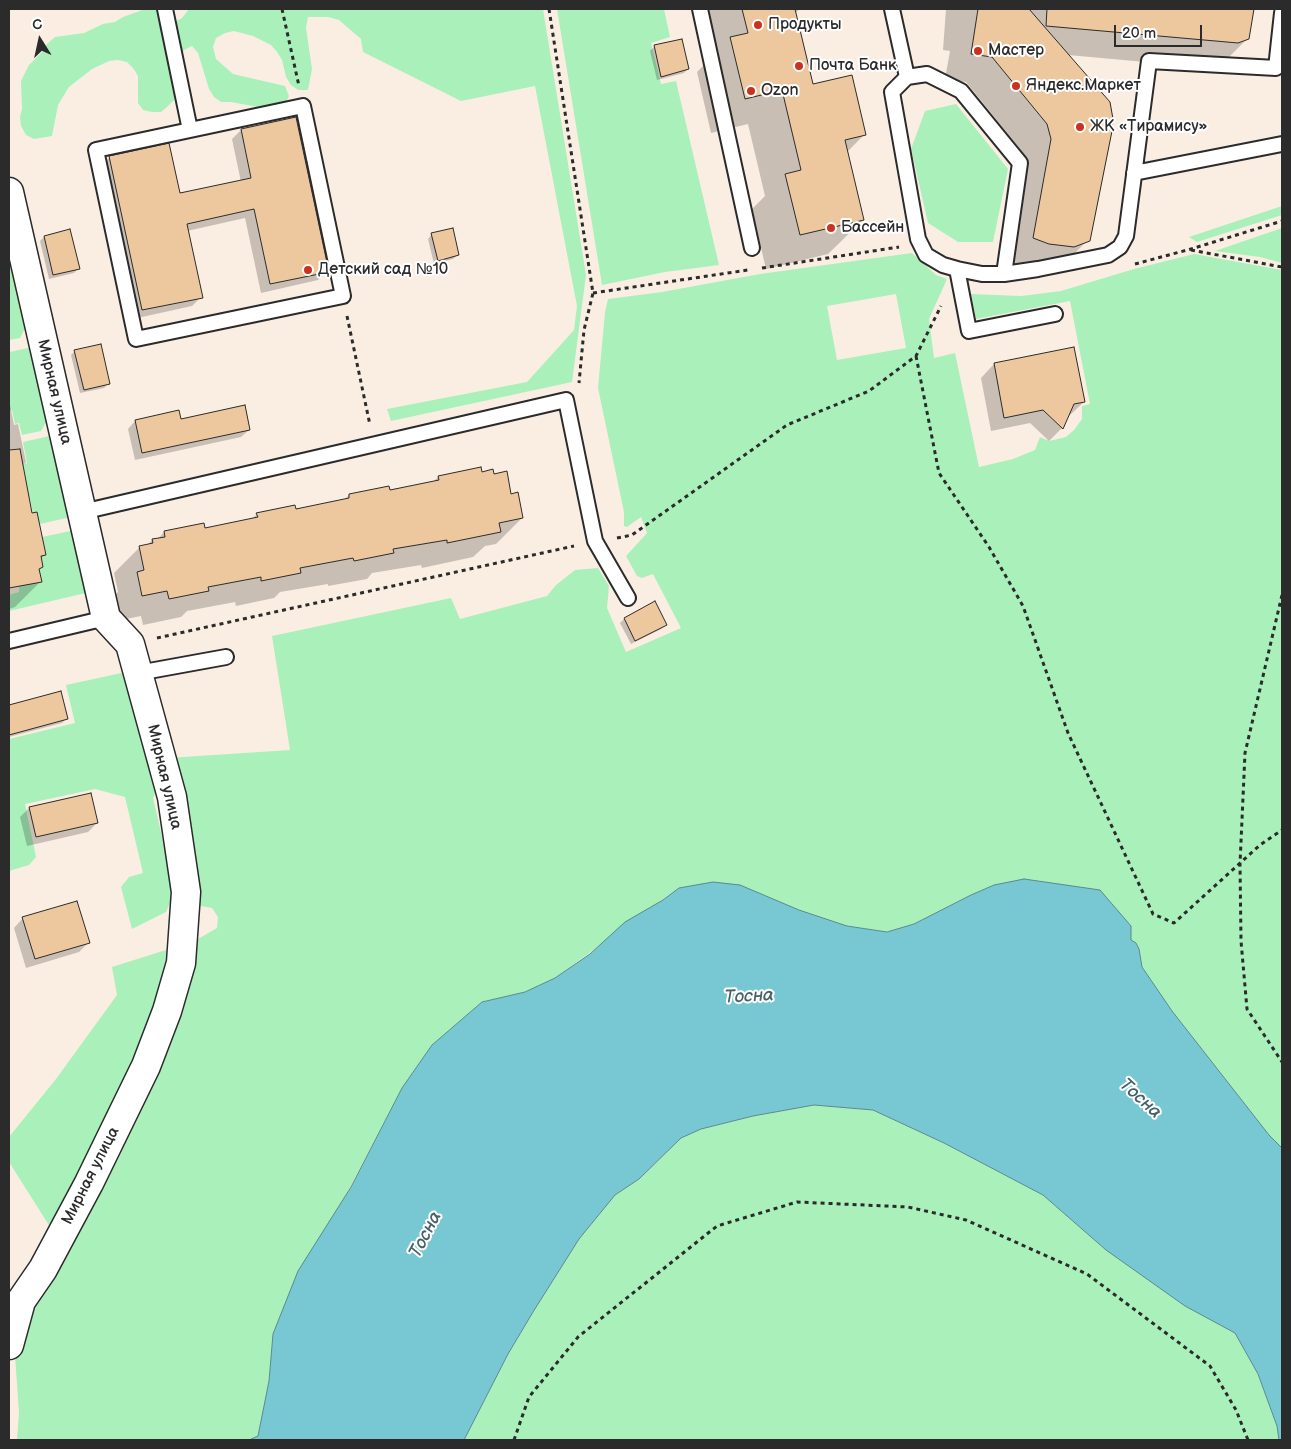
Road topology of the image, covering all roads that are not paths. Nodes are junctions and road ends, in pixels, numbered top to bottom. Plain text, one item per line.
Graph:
1 (165, 9) edge
2 (700, 9) edge
3 (892, 9) edge
4 (1282, 13) edge
5 (907, 78) junction
6 (190, 130) junction
7 (1282, 144) edge
8 (1134, 173) junction
9 (10, 202) edge
10 (752, 248) dead end
11 (957, 269) junction
12 (1004, 274) junction
13 (1055, 314) dead end
14 (82, 512) junction
15 (628, 598) dead end
16 (106, 618) junction
17 (9, 641) edge
18 (226, 657) dead end
19 (138, 673) junction
20 (9, 1345) edge

1 - 6 lane
2 - 10 lane
3 - 5 lane
4 - 8 lane
5 - 11 lane
5 - 12 lane
6 - 6 lane
7 - 8 lane
8 - 12 lane
9 - 14 street, Мирная улица
11 - 12 lane
11 - 13 lane
14 - 15 lane
14 - 16 street, Мирная улица
16 - 17 lane
16 - 19 street, Мирная улица
18 - 19 lane
19 - 20 street, Мирная улица

